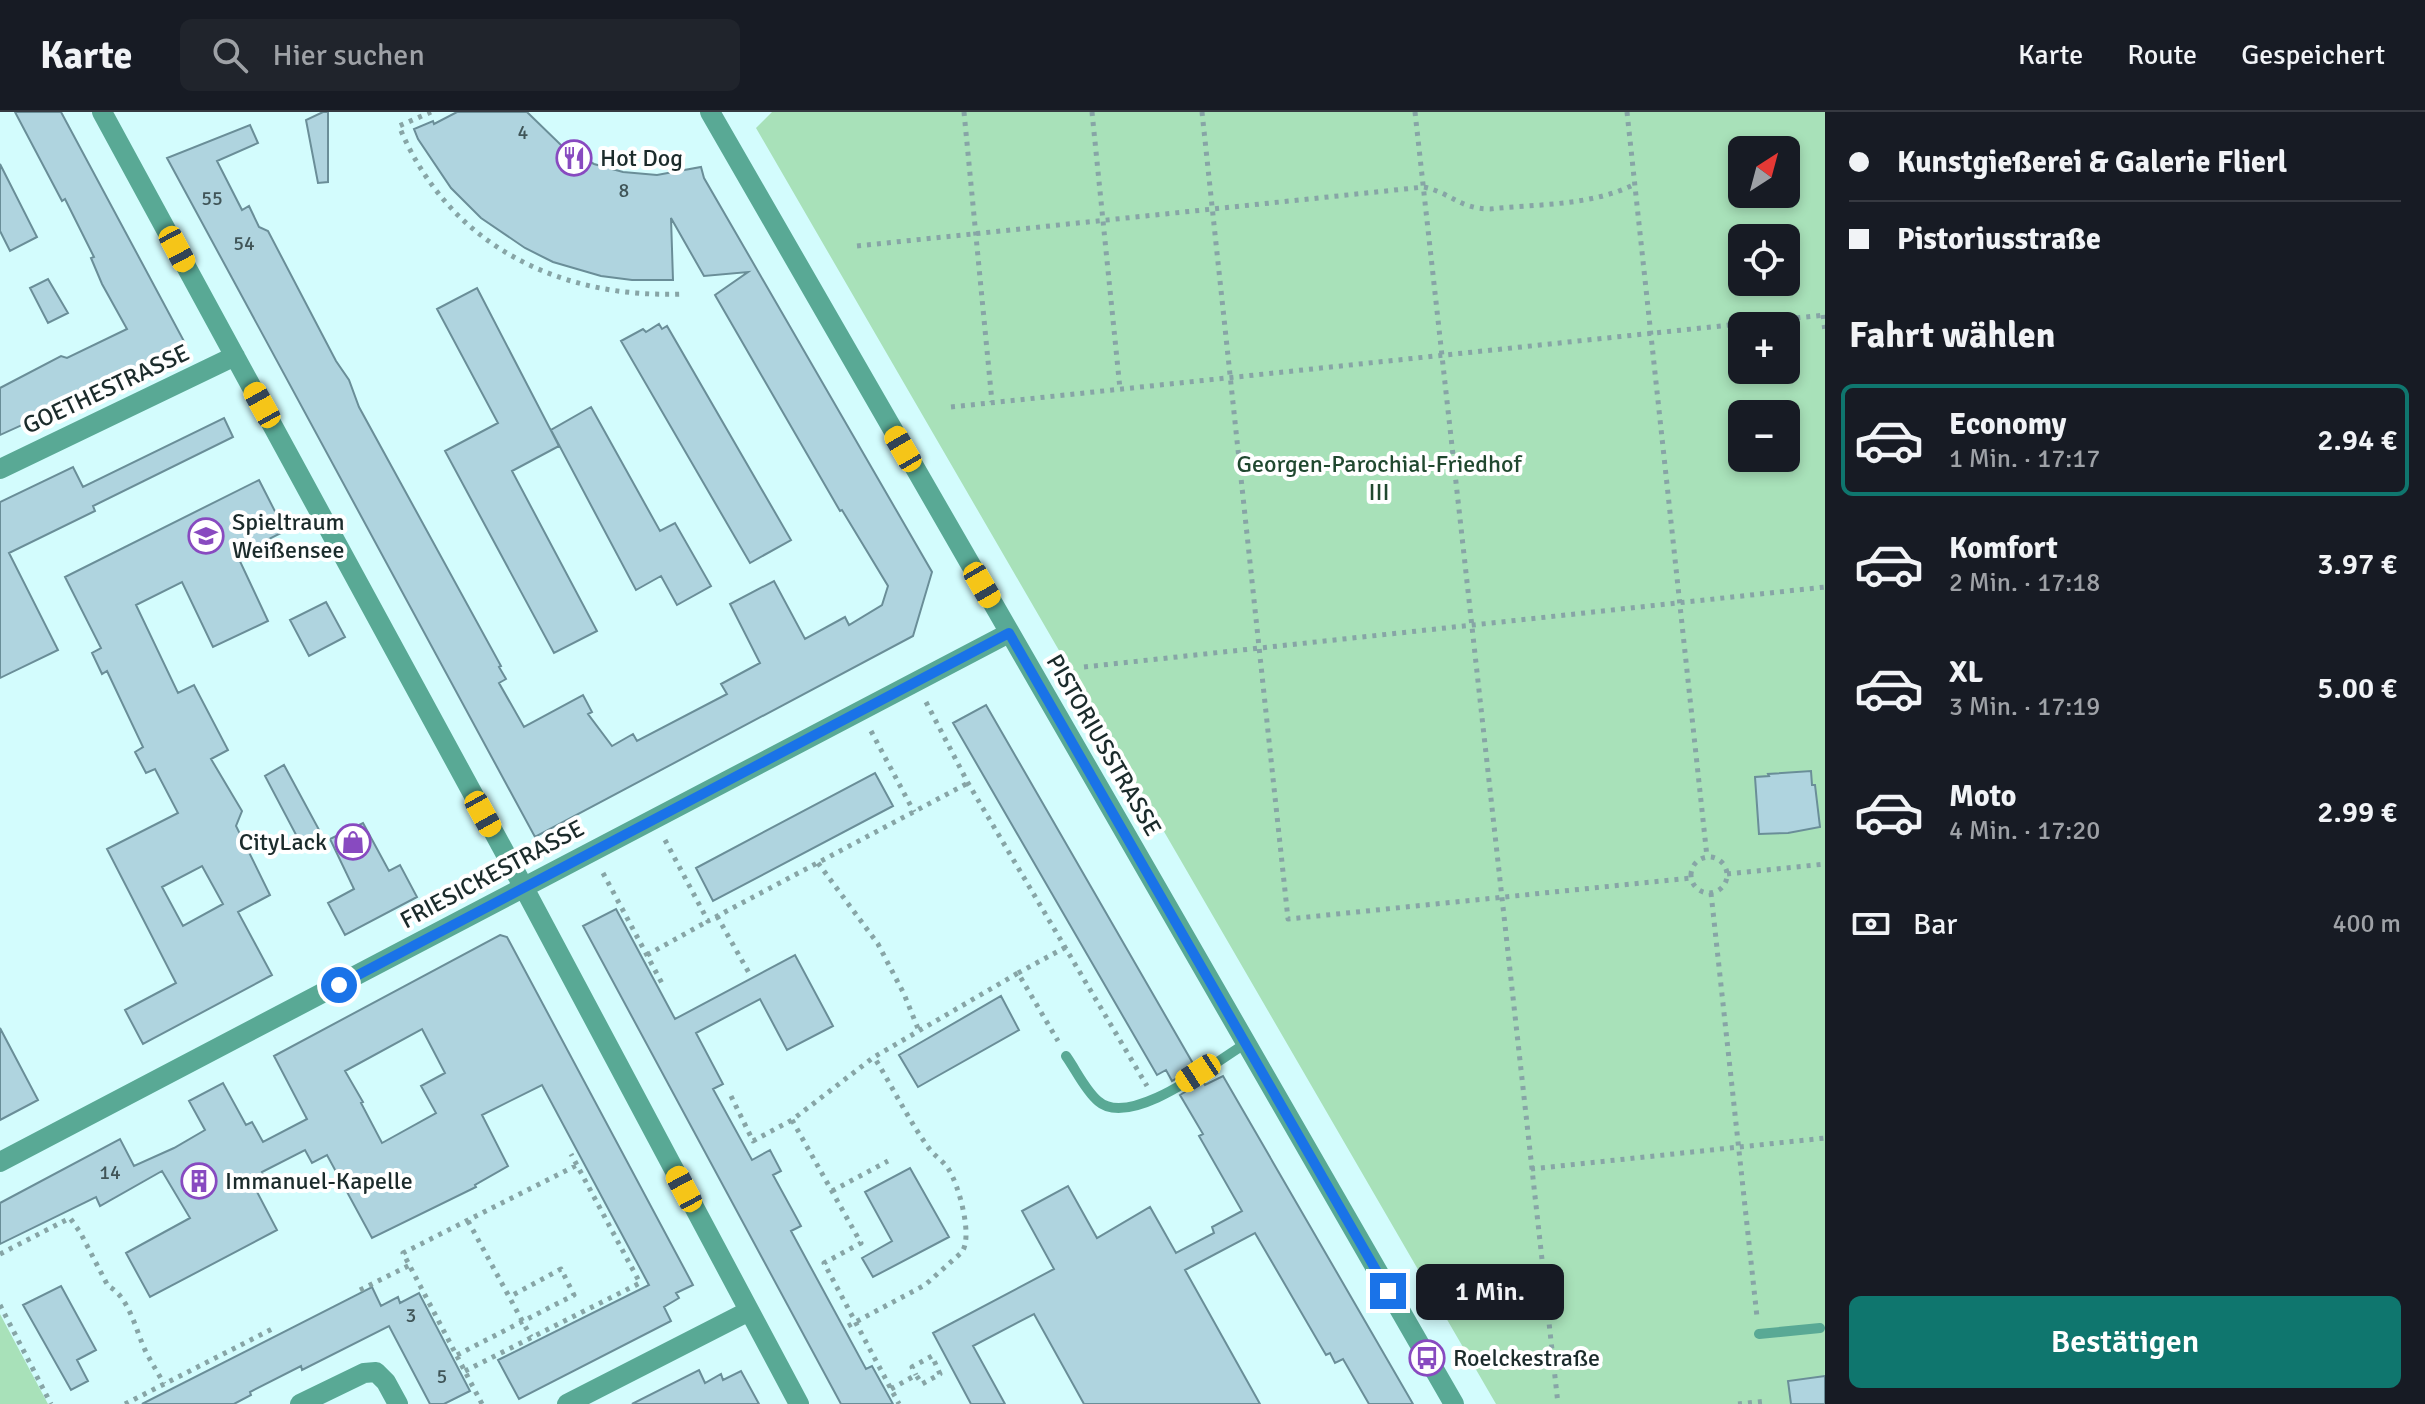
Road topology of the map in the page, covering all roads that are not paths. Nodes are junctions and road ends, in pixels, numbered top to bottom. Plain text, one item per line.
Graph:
1 (102, 112) edge
2 (710, 112) edge
3 (235, 356) junction
4 (0, 469) edge
5 (1009, 633) junction
6 (523, 886) junction
7 (1245, 1044) junction
8 (1066, 1056) road end
9 (0, 1162) edge
10 (749, 1311) junction
11 (1820, 1328) dead end
12 (1759, 1334) road end
13 (300, 1404) edge
14 (398, 1404) edge
15 (567, 1404) edge
16 (799, 1404) edge
17 (1454, 1404) edge

1 - 3 street
2 - 5 street, PISTORIUSSTRASSE
3 - 4 street, GOETHESTRASSE
3 - 6 street
5 - 6 street, FRIESICKESTRASSE
5 - 7 street, PISTORIUSSTRASSE
6 - 9 street, FRIESICKESTRASSE
6 - 10 street
7 - 8 lane
7 - 17 street, PISTORIUSSTRASSE
10 - 15 street
10 - 16 street
11 - 12 lane
13 - 14 street

